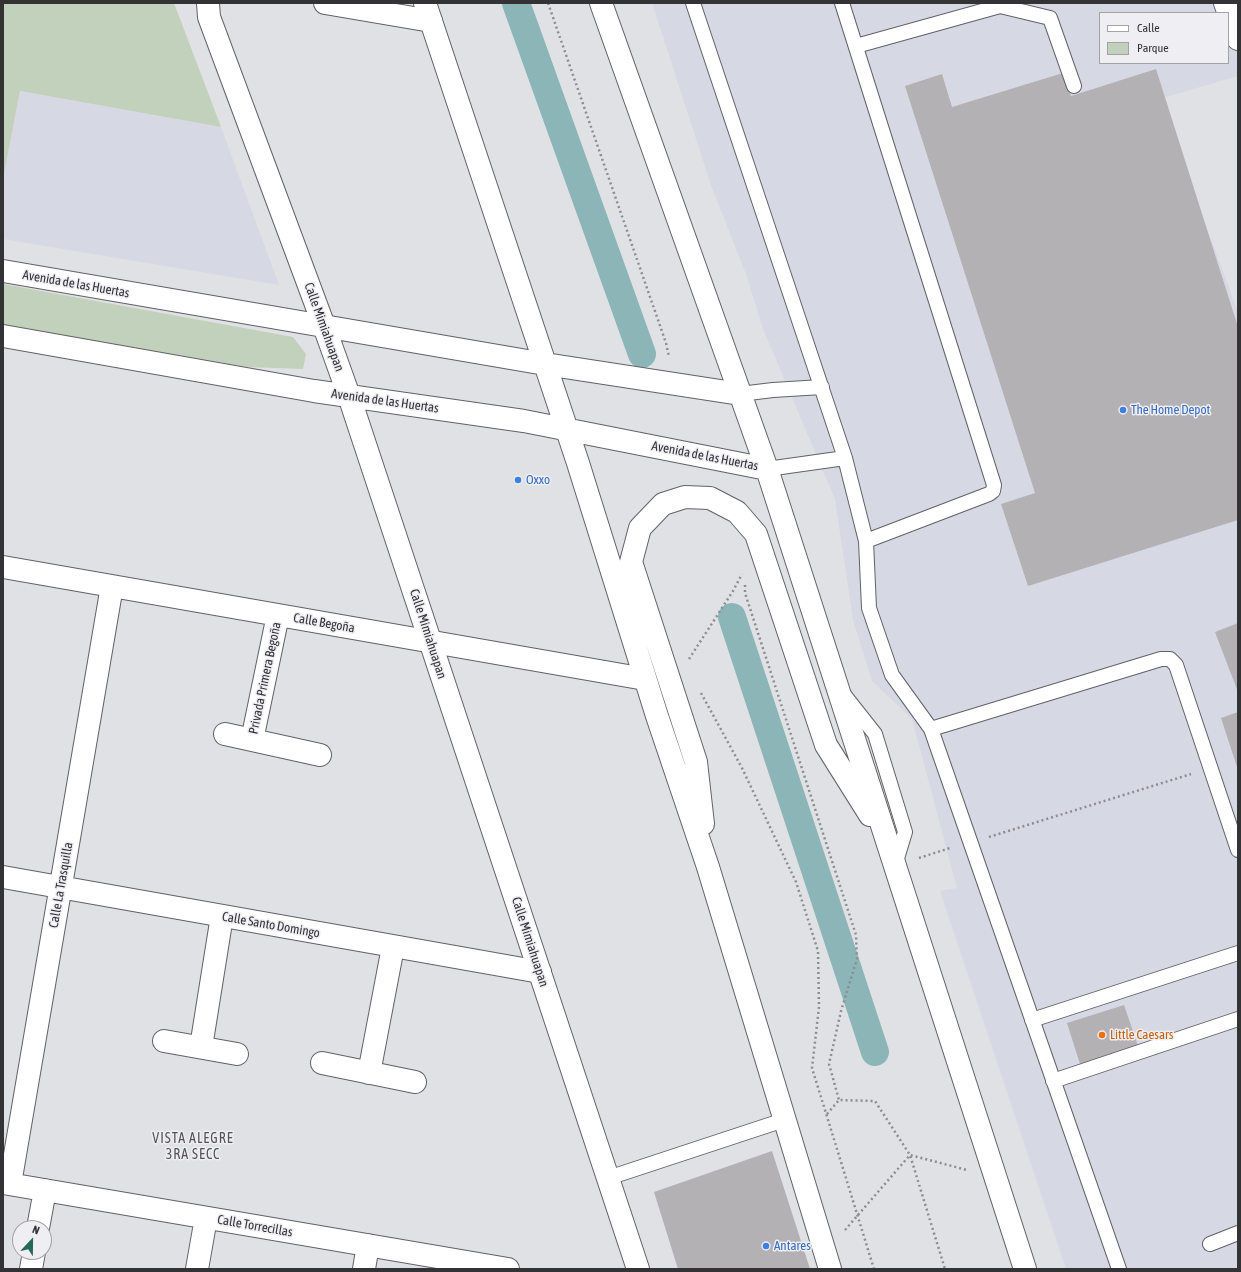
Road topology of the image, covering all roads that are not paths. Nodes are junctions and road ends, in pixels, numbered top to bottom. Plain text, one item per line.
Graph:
1 (208, 3) edge
2 (325, 3) edge
3 (693, 3) edge
4 (842, 3) edge
5 (602, 4) edge
6 (428, 12) edge
7 (1229, 14) edge
8 (1238, 39) edge
9 (856, 46) junction
10 (1074, 86) dead end
11 (3, 271) edge
12 (324, 326) junction
13 (3, 336) edge
14 (545, 364) junction
15 (822, 387) junction
16 (740, 394) junction
17 (348, 396) junction
18 (567, 429) junction
19 (845, 458) junction
20 (767, 468) junction
21 (866, 541) junction
22 (3, 567) edge
23 (112, 586) junction
24 (278, 615) junction
25 (430, 642) junction
26 (646, 679) junction
27 (838, 688) junction
28 (931, 729) junction
29 (225, 734) dead end
30 (252, 740) junction
31 (320, 755) dead end
32 (887, 841) junction
33 (1238, 850) edge
34 (895, 865) junction
35 (708, 867) junction
36 (3, 877) edge
37 (61, 887) junction
38 (222, 916) junction
39 (393, 947) junction
40 (1238, 953) edge
41 (540, 972) junction
42 (1238, 1019) edge
43 (1032, 1020) junction
44 (164, 1041) dead end
45 (201, 1047) junction
46 (237, 1054) dead end
47 (322, 1063) dead end
48 (369, 1073) junction
49 (1053, 1081) junction
50 (416, 1082) dead end
51 (784, 1120) junction
52 (608, 1178) junction
53 (7, 1184) edge
54 (45, 1190) junction
55 (206, 1218) junction
56 (39, 1220) edge
57 (1238, 1233) edge
58 (1210, 1244) dead end
59 (368, 1245) junction
60 (827, 1261) edge
61 (197, 1269) edge
62 (364, 1269) edge
63 (508, 1269) edge
64 (638, 1269) edge
65 (1025, 1269) edge
66 (1119, 1269) edge

1 - 12 street, Calle Mimiahuapan
2 - 6 street
3 - 15 lane
4 - 9 lane
5 - 16 street
6 - 14 street
7 - 8 street
9 - 10 lane
9 - 21 lane
11 - 12 street, Avenida de las Huertas
12 - 14 street, Avenida de las Huertas
12 - 17 street, Calle Mimiahuapan
13 - 17 street, Avenida de las Huertas
14 - 16 street, Avenida de las Huertas
14 - 18 street
15 - 16 lane
15 - 19 lane
16 - 20 street
17 - 18 street, Avenida de las Huertas
17 - 25 street, Calle Mimiahuapan
18 - 20 street, Avenida de las Huertas
18 - 26 street
19 - 20 lane
19 - 21 lane
20 - 27 street
21 - 28 lane
22 - 23 street, Calle Begoña
23 - 24 street, Calle Begoña
23 - 37 street, Calle La Trasquilla
24 - 25 street, Calle Begoña
24 - 30 street, Privada Primera Begoña
25 - 26 street, Calle Begoña
25 - 41 street, Calle Mimiahuapan
26 - 35 street
27 - 32 street
27 - 34 lane
28 - 33 lane
28 - 43 lane
29 - 30 street
30 - 31 street
32 - 34 street
32 - 35 street
34 - 65 street
35 - 51 street
36 - 37 street, Calle Santo Domingo
37 - 38 street, Calle Santo Domingo
37 - 53 street, Calle La Trasquilla
38 - 39 street, Calle Santo Domingo
38 - 45 street
39 - 41 street, Calle Santo Domingo
39 - 48 street
40 - 43 lane
41 - 52 street, Calle Mimiahuapan
42 - 49 lane
43 - 49 lane
44 - 45 street
45 - 46 street
47 - 48 street
48 - 50 street
49 - 66 lane
51 - 52 lane
51 - 60 street
52 - 64 street, Calle Mimiahuapan
53 - 54 street, Calle Torrecillas
54 - 55 street, Calle Torrecillas
54 - 56 street
55 - 59 street, Calle Torrecillas
55 - 61 street
57 - 58 lane
59 - 62 street
59 - 63 street, Calle Torrecillas

